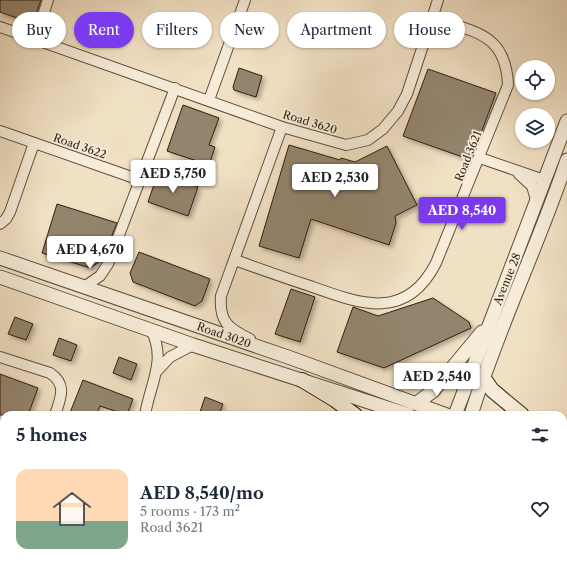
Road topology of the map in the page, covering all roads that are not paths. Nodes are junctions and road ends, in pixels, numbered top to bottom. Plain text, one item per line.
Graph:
1 (48, 0) edge
2 (245, 0) edge
3 (438, 0) edge
4 (44, 12) edge
5 (435, 12) edge
6 (0, 28) edge
7 (465, 29) edge
8 (12, 32) edge
9 (58, 48) edge
10 (423, 48) edge
11 (175, 88) junction
12 (209, 100) junction
13 (567, 120) edge
14 (282, 127) junction
15 (0, 131) edge
16 (34, 143) junction
17 (480, 158) junction
18 (567, 160) edge
19 (514, 170) junction
20 (140, 180) junction
21 (544, 180) junction
22 (537, 203) junction
23 (552, 206) junction
24 (0, 224) edge
25 (0, 258) edge
26 (235, 260) junction
27 (0, 277) edge
28 (84, 287) junction
29 (489, 323) junction
30 (151, 330) junction
31 (193, 345) junction
32 (0, 357) edge
33 (288, 357) junction
34 (157, 371) junction
35 (483, 377) junction
36 (302, 380) junction
37 (418, 403) junction
38 (56, 411) edge
39 (146, 411) edge
40 (350, 411) edge
41 (397, 411) edge
42 (437, 411) edge
43 (456, 411) edge
44 (472, 411) edge
45 (517, 411) edge

1 - 4 street
2 - 12 street
3 - 5 street, Road 3620
6 - 8 street, Road 3620
7 - 17 street, Road 3621
9 - 11 street, Road 3620
10 - 14 street, Road 3620
11 - 12 street, Road 3620
11 - 20 street
12 - 14 street, Road 3620
13 - 21 street, Avenue 28
14 - 26 street
15 - 16 street, Road 3622
16 - 20 street, Road 3622
16 - 24 street
17 - 19 street
17 - 26 street, Road 3621
18 - 23 street, Avenue 28
19 - 21 street
19 - 22 street
20 - 28 street
21 - 22 street, Avenue 28
21 - 23 street
22 - 29 street, Avenue 28
23 - 35 street, Avenue 28
25 - 28 street, Road 3020
26 - 33 street
27 - 30 street, Road 3020
28 - 33 street, Road 3020
29 - 37 street
29 - 43 street, Avenue 28
30 - 31 street, Road 3020
30 - 34 street
31 - 34 street
31 - 36 street, Road 3020
32 - 38 street
33 - 37 street, Road 3020
34 - 39 street
35 - 44 street, Avenue 28
35 - 45 main road
36 - 40 main road
36 - 41 street, Road 3020
37 - 42 street, Road 3020

